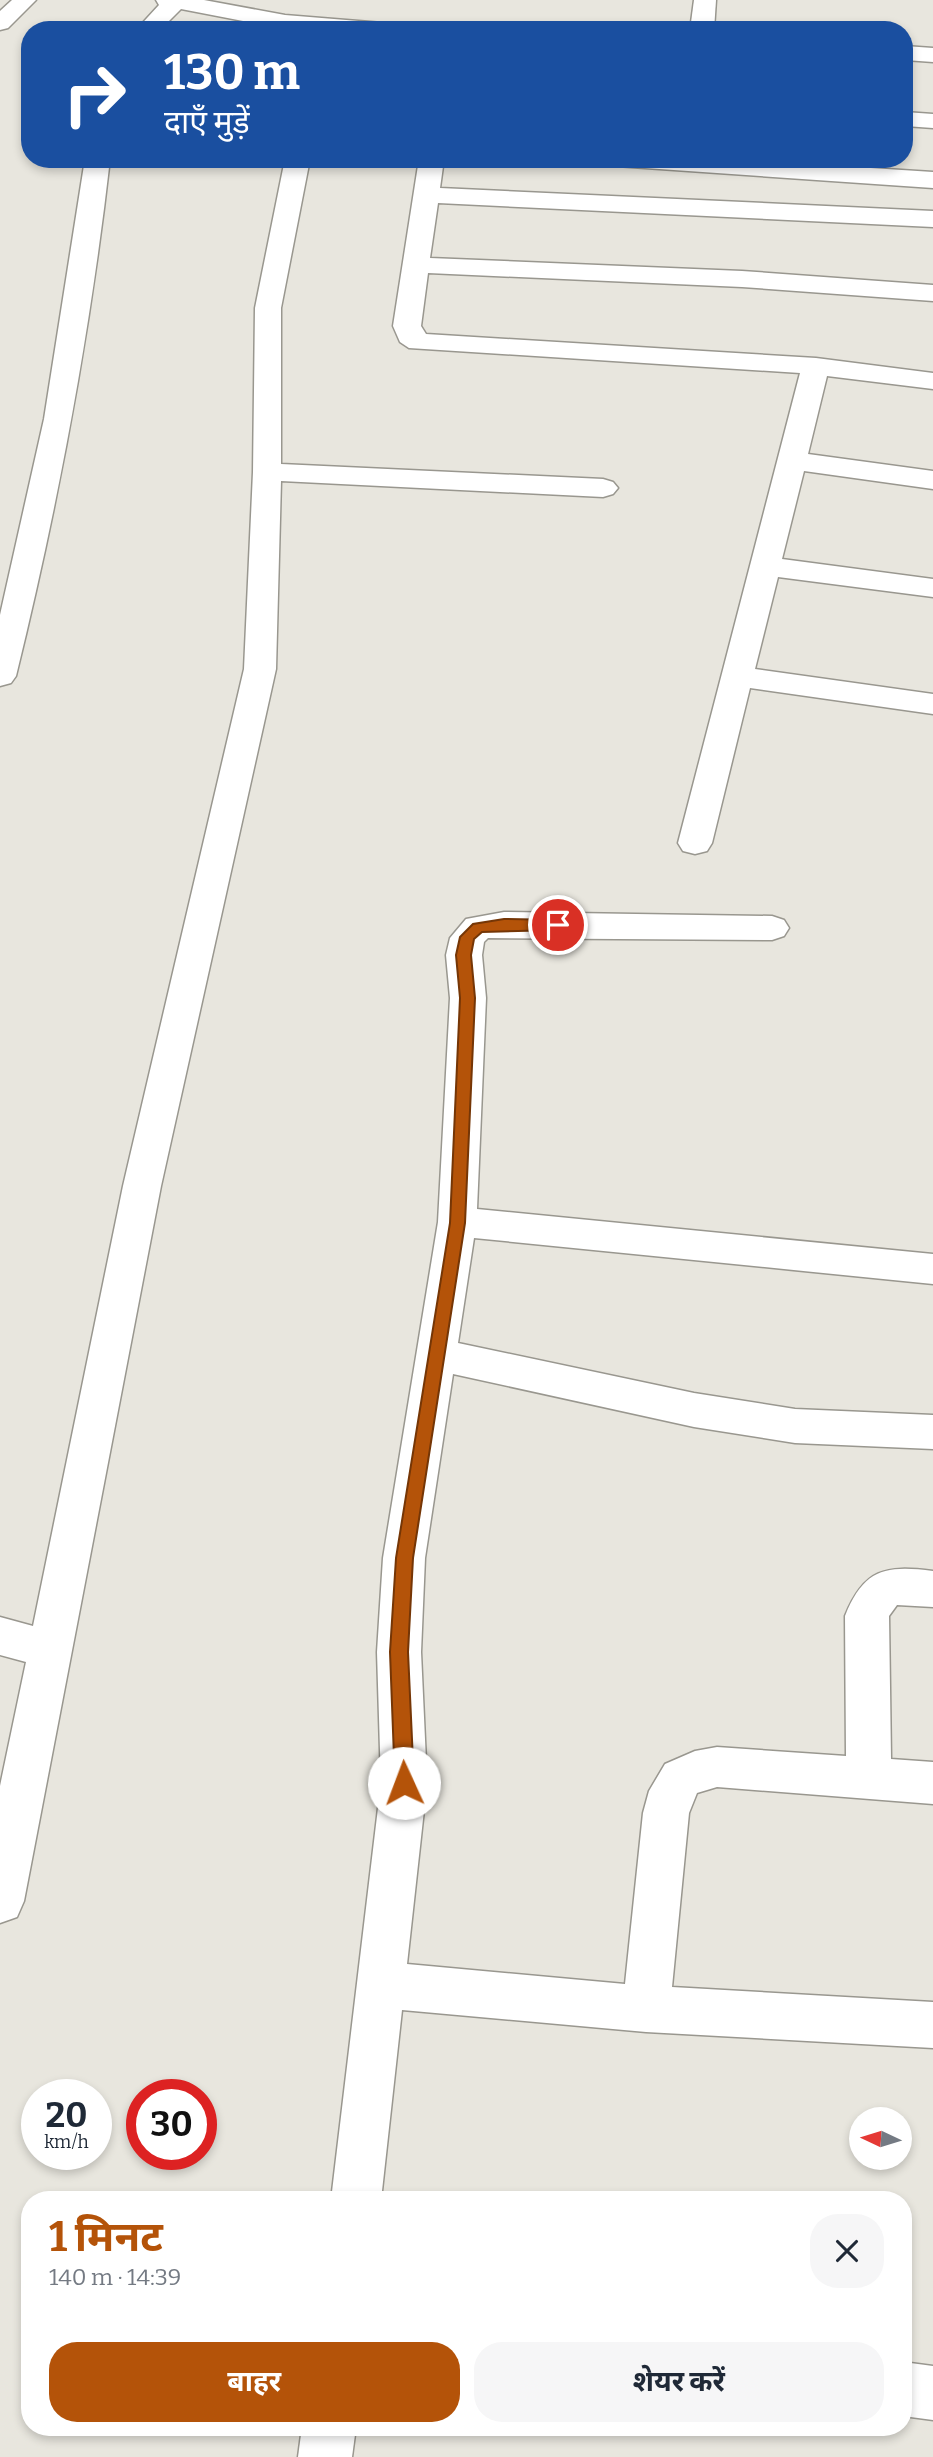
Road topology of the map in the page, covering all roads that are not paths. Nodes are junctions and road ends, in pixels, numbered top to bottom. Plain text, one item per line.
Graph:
1 (24, 0) edge
2 (329, 0) edge
3 (705, 0) edge
4 (171, 1) edge
5 (154, 21) edge
6 (280, 21) edge
7 (325, 21) edge
8 (703, 21) edge
9 (0, 23) edge
10 (913, 54) edge
11 (933, 55) edge
12 (913, 120) edge
13 (933, 121) edge
14 (96, 168) edge
15 (296, 168) edge
16 (430, 168) edge
17 (599, 168) edge
18 (752, 168) edge
19 (933, 180) edge
20 (426, 195) junction
21 (596, 203) junction
22 (933, 219) edge
23 (416, 265) junction
24 (933, 293) edge
25 (816, 366) junction
26 (933, 381) edge
27 (792, 461) junction
28 (267, 472) junction
29 (933, 480) edge
30 (603, 488) dead end
31 (766, 566) junction
32 (933, 588) edge
33 (0, 676) edge
34 (737, 676) junction
35 (933, 704) edge
36 (695, 843) dead end
37 (772, 928) dead end
38 (457, 1223) junction
39 (933, 1269) edge
40 (436, 1354) junction
41 (933, 1432) edge
42 (933, 1589) edge
43 (0, 1636) edge
44 (50, 1649) junction
45 (12, 1777) edge
46 (869, 1779) junction
47 (933, 1783) edge
48 (0, 1901) edge
49 (381, 1985) junction
50 (646, 2009) junction
51 (933, 2025) edge
52 (357, 2191) edge
53 (912, 2390) edge
54 (933, 2393) edge
55 (328, 2436) edge
56 (325, 2457) edge

1 - 9 street
2 - 7 street
3 - 8 street
4 - 5 street
4 - 6 street
10 - 11 street
12 - 13 street
14 - 33 street
15 - 28 street
16 - 20 street
17 - 21 street
18 - 19 street
20 - 21 street
20 - 23 street
21 - 22 street
23 - 24 street
23 - 25 street
25 - 26 street
25 - 27 street
27 - 29 street
27 - 31 street
28 - 30 street
28 - 44 street
31 - 32 street
31 - 34 street
34 - 35 street
34 - 36 street
37 - 38 street
38 - 39 street
38 - 40 street
40 - 41 street
40 - 49 street
42 - 46 street
43 - 44 street
44 - 45 street
45 - 48 street
46 - 47 street
46 - 50 street
49 - 50 street
49 - 52 street
50 - 51 street
53 - 54 street
55 - 56 street

